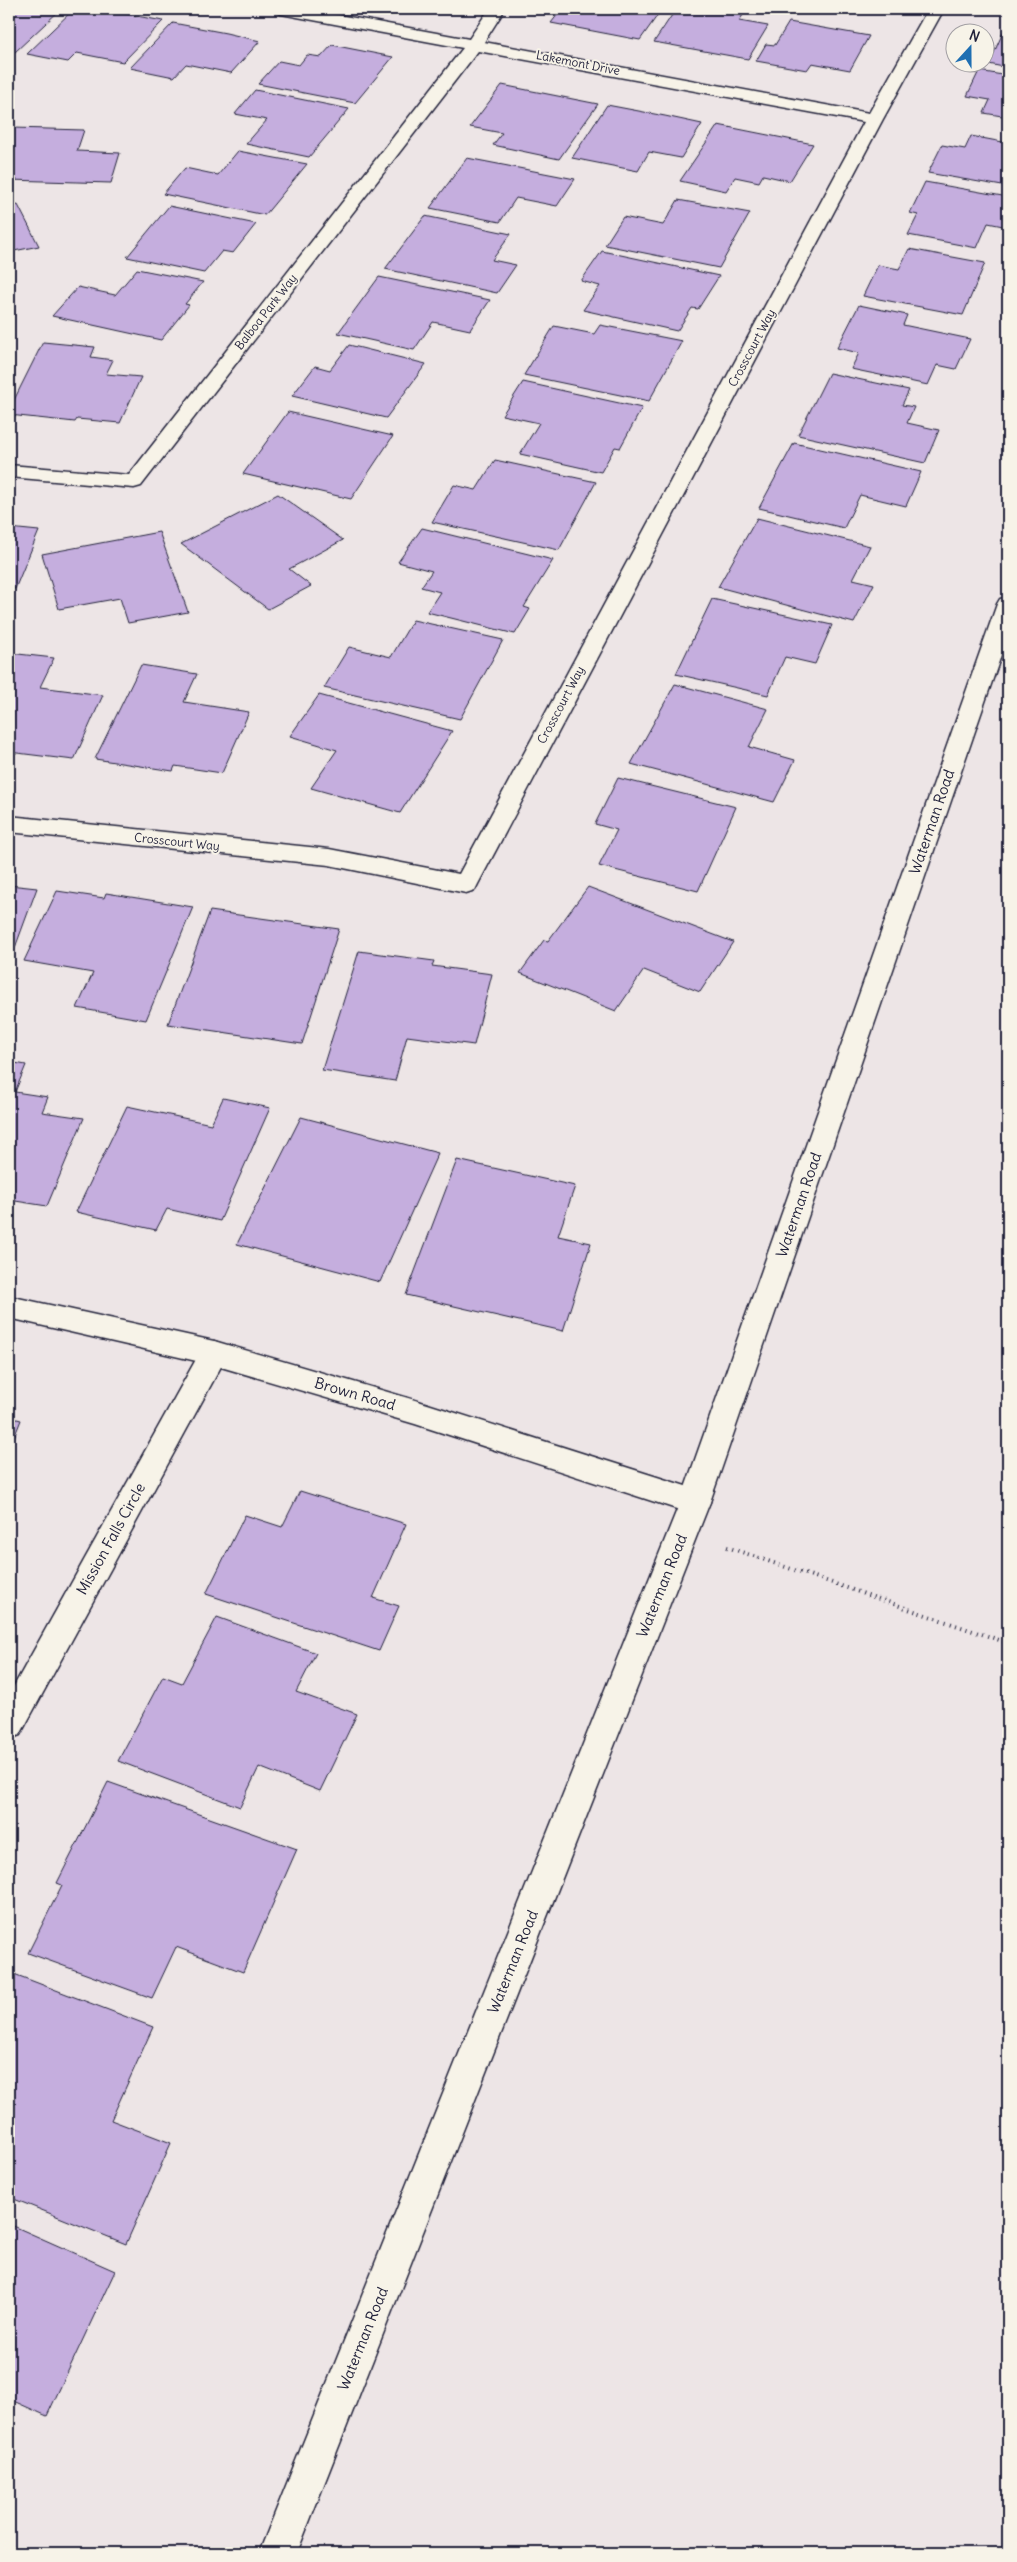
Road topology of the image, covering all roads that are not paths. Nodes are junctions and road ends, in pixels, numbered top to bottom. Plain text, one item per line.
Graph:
1 (281, 9) edge
2 (497, 9) edge
3 (936, 9) edge
4 (475, 43) junction
5 (874, 119) junction
6 (9, 471) edge
7 (1008, 604) edge
8 (9, 824) edge
9 (9, 1307) edge
10 (214, 1353) junction
11 (695, 1502) junction
12 (9, 1725) edge
13 (278, 2553) edge

1 - 4 street, Lakemont Drive
2 - 4 street
3 - 5 street
4 - 5 street, Lakemont Drive
4 - 6 street, Balboa Park Way
5 - 8 street, Crosscourt Way
7 - 11 street, Waterman Road
9 - 10 street, Brown Road
10 - 11 street, Brown Road
10 - 12 street, Mission Falls Circle
11 - 13 street, Waterman Road

